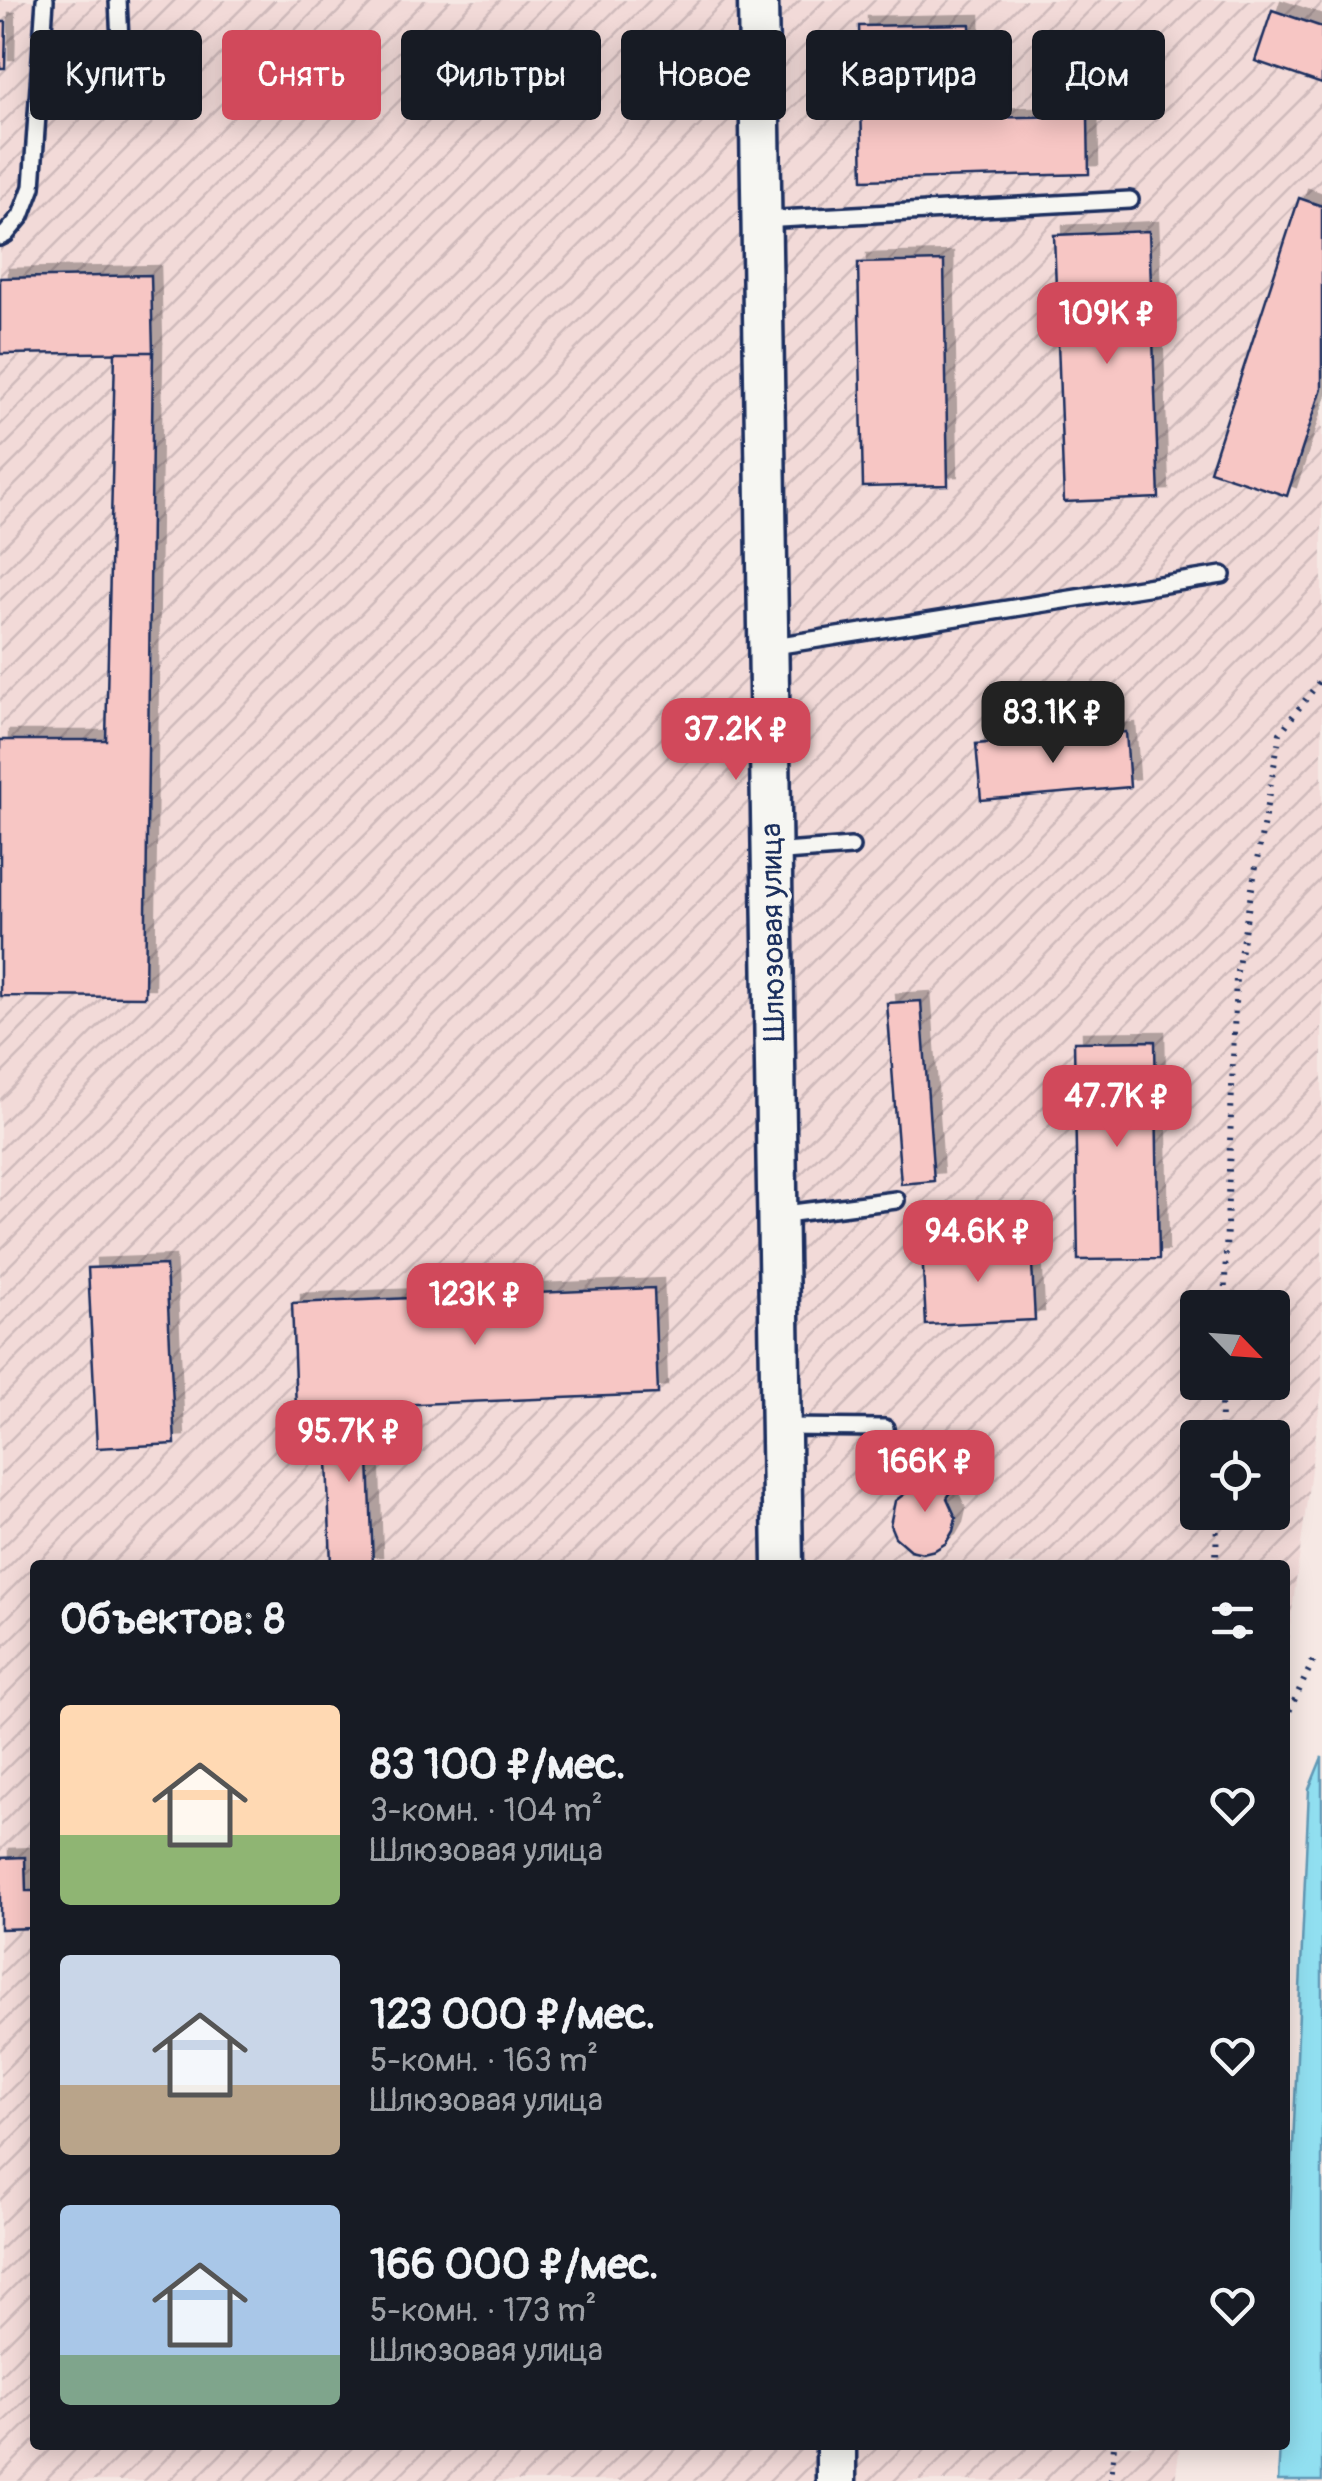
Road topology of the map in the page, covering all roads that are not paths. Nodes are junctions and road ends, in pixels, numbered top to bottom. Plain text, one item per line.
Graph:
1 (45, 0) edge
2 (118, 0) edge
3 (758, 0) edge
4 (119, 30) edge
5 (1130, 200) dead end
6 (761, 220) junction
7 (0, 236) edge
8 (1222, 574) dead end
9 (768, 647) junction
10 (851, 847) dead end
11 (771, 853) junction
12 (896, 1200) dead end
13 (777, 1215) junction
14 (780, 1427) junction
15 (888, 1456) dead end
16 (783, 1560) edge
17 (836, 2450) edge
18 (836, 2481) edge

1 - 7 lane
2 - 4 lane
3 - 6 street, Шлюзовая улица
5 - 6 lane
6 - 9 street, Шлюзовая улица
8 - 9 lane
9 - 11 street, Шлюзовая улица
10 - 11 lane
11 - 13 street, Шлюзовая улица
12 - 13 lane
13 - 14 street, Шлюзовая улица
14 - 15 lane
14 - 16 street, Шлюзовая улица
17 - 18 street

